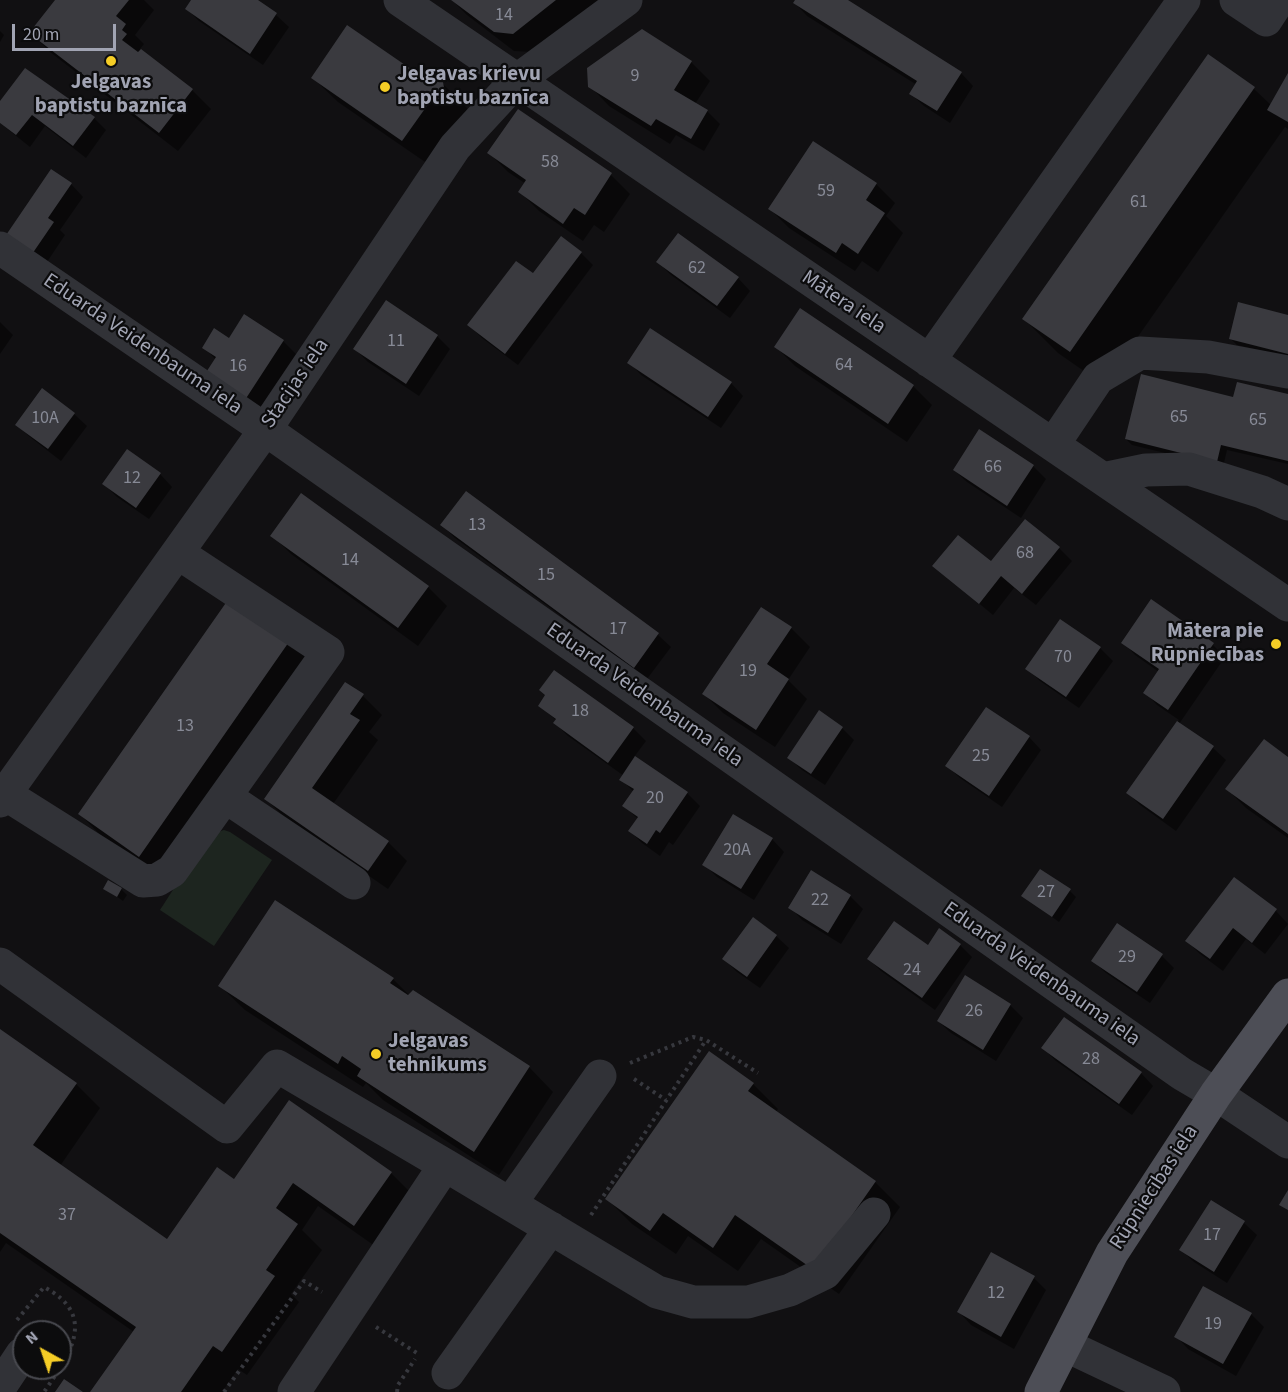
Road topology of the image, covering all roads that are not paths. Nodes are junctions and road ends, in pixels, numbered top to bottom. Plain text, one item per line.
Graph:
1 (400, 0) edge
2 (626, 0) edge
3 (1184, 0) edge
4 (1236, 0) edge
5 (1279, 0) edge
6 (516, 81) junction
7 (0, 248) edge
8 (929, 361) junction
9 (1288, 372) edge
10 (265, 430) junction
11 (1053, 445) junction
12 (1103, 479) junction
13 (1288, 504) edge
14 (178, 553) junction
15 (1288, 605) edge
16 (226, 796) junction
17 (2, 798) edge
18 (354, 883) dead end
19 (0, 964) edge
20 (1288, 995) edge
21 (609, 1072) road end
22 (1216, 1094) junction
23 (1288, 1142) edge
24 (445, 1165) junction
25 (510, 1204) junction
26 (874, 1214) dead end
27 (562, 1235) junction
28 (1065, 1345) junction
29 (12, 1369) edge
30 (448, 1373) dead end
31 (0, 1387) edge
32 (294, 1392) edge
33 (1041, 1392) edge
34 (1164, 1392) edge

1 - 6 street, Mātera iela
2 - 6 street, Stacijas iela
3 - 8 street
4 - 5 street
6 - 8 street, Mātera iela
6 - 10 street, Stacijas iela
7 - 10 street, Eduarda Veidenbauma iela
8 - 11 street, Mātera iela
9 - 11 street
10 - 14 street, Stacijas iela
10 - 22 street, Eduarda Veidenbauma iela
11 - 12 street, Mātera iela
12 - 13 street
12 - 15 street, Mātera iela
14 - 16 street
14 - 17 street, Stacijas iela
16 - 17 street
16 - 18 street
19 - 24 street
20 - 22 main road, Rūpniecības iela
21 - 25 street
22 - 23 street, Eduarda Veidenbauma iela
22 - 28 main road, Rūpniecības iela
24 - 25 street
24 - 32 street
25 - 27 street
26 - 27 street
27 - 30 street
28 - 33 main road, Rūpniecības iela
28 - 34 street
29 - 31 street

